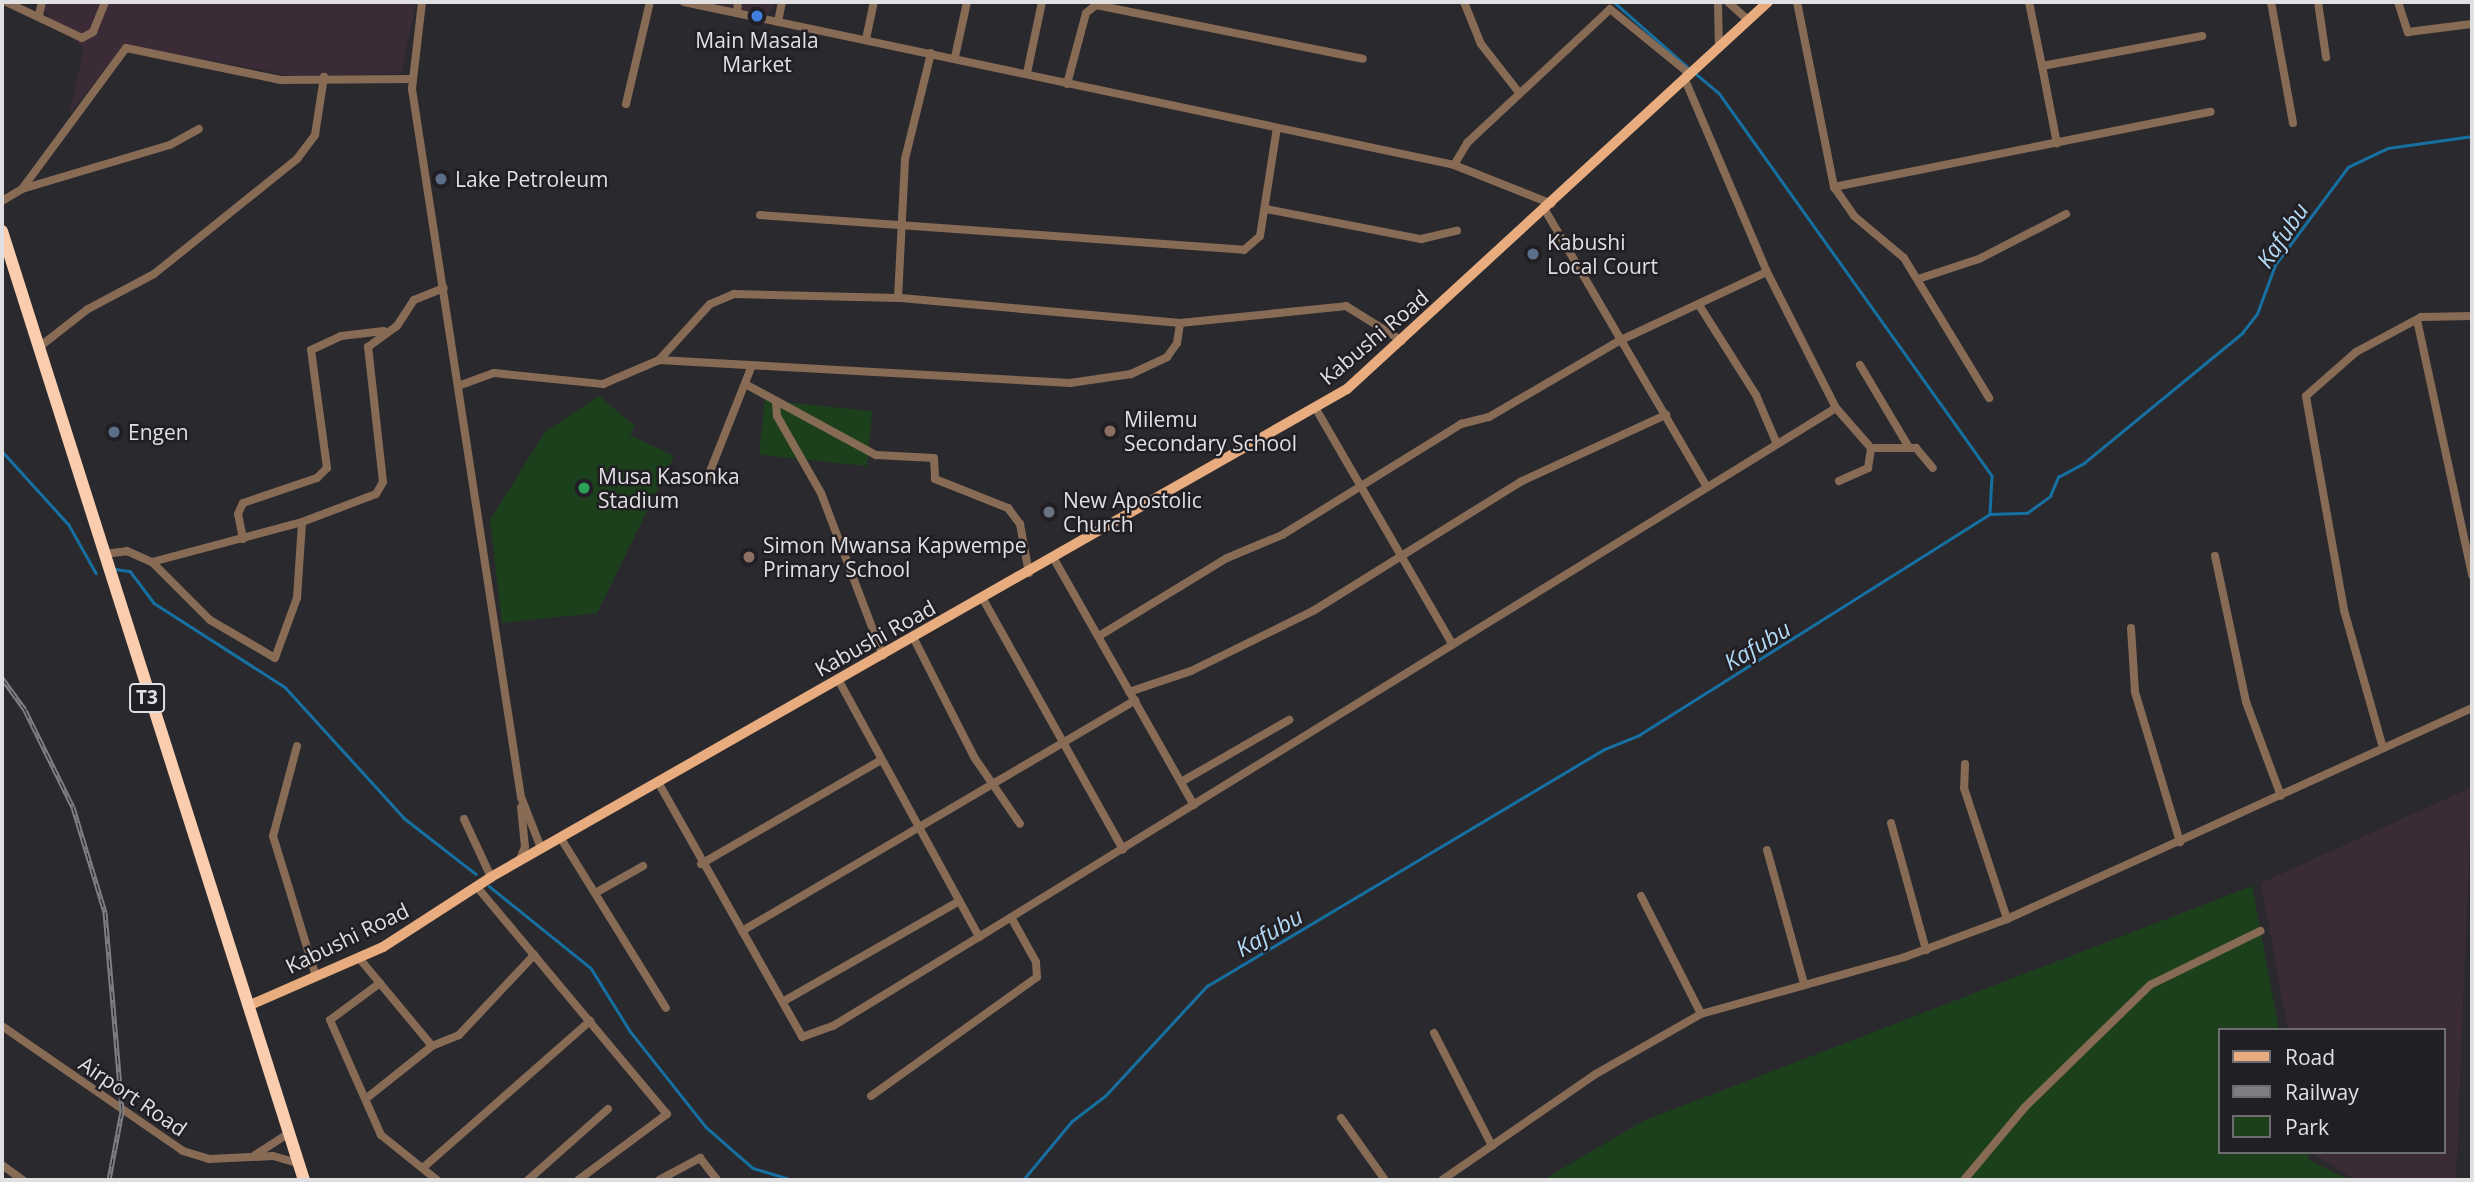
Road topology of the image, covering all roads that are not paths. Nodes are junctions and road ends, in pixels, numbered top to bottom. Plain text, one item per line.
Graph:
1 (6, 2) edge
2 (42, 2) edge
3 (105, 2) edge
4 (422, 2) edge
5 (650, 2) edge
6 (684, 2) edge
7 (738, 2) edge
8 (782, 2) edge
9 (874, 2) edge
10 (967, 2) edge
11 (1042, 2) edge
12 (1464, 2) edge
13 (1718, 2) edge
14 (1728, 2) edge
15 (1768, 2) edge
16 (1797, 2) edge
17 (2029, 2) edge
18 (2271, 2) edge
19 (2318, 2) edge
20 (2398, 2) edge
21 (737, 13) junction
22 (39, 15) junction
23 (1747, 19) junction
24 (778, 22) junction
25 (2472, 24) edge
26 (2202, 36) dead end
27 (866, 39) junction
28 (1719, 48) junction
29 (931, 53) junction
30 (955, 57) junction
31 (2326, 57) dead end
32 (1363, 59) dead end
33 (2042, 66) junction
34 (1027, 73) junction
35 (324, 77) junction
36 (1689, 77) junction
37 (412, 79) junction
38 (1067, 84) junction
39 (1520, 94) junction
40 (626, 104) dead end
41 (2211, 112) dead end
42 (2293, 123) dead end
43 (1277, 128) junction
44 (199, 129) dead end
45 (2057, 144) junction
46 (1454, 165) junction
47 (1834, 187) junction
48 (22, 189) junction
49 (2, 201) edge
50 (1548, 207) junction
51 (1266, 209) junction
52 (2066, 214) dead end
53 (760, 215) dead end
54 (899, 227) junction
55 (2, 231) edge
56 (1457, 231) dead end
57 (1767, 272) junction
58 (1918, 279) junction
59 (444, 288) junction
60 (898, 299) junction
61 (1699, 305) junction
62 (2472, 316) edge
63 (2417, 320) junction
64 (1180, 323) junction
65 (384, 331) junction
66 (1621, 340) junction
67 (1402, 341) junction
68 (38, 348) junction
69 (659, 360) junction
70 (1860, 365) dead end
71 (751, 368) junction
72 (747, 385) junction
73 (458, 387) junction
74 (1989, 398) dead end
75 (776, 402) junction
76 (1836, 408) junction
77 (1316, 409) junction
78 (1666, 415) junction
79 (1776, 442) junction
80 (1908, 446) junction
81 (1871, 448) junction
82 (1933, 468) dead end
83 (707, 479) dead end
84 (1839, 481) dead end
85 (1706, 486) junction
86 (1360, 487) junction
87 (302, 522) junction
88 (243, 539) junction
89 (104, 554) junction
90 (2215, 556) dead end
91 (1054, 559) junction
92 (1402, 559) junction
93 (152, 562) junction
94 (1029, 573) junction
95 (2472, 575) edge
96 (984, 599) junction
97 (2131, 628) dead end
98 (1099, 636) junction
99 (914, 639) junction
100 (1452, 644) junction
101 (883, 656) junction
102 (839, 681) junction
103 (1129, 692) junction
104 (1135, 700) junction
105 (2472, 708) edge
106 (1289, 720) dead end
107 (1063, 742) junction
108 (297, 746) dead end
109 (2383, 748) junction
110 (881, 760) junction
111 (1965, 764) dead end
112 (658, 782) junction
113 (991, 782) junction
114 (1181, 782) junction
115 (2281, 796) junction
116 (521, 797) junction
117 (1195, 805) junction
118 (464, 819) dead end
119 (1891, 823) dead end
120 (1020, 824) dead end
121 (920, 829) junction
122 (560, 837) junction
123 (2180, 842) junction
124 (541, 848) junction
125 (1123, 850) junction
126 (1767, 850) dead end
127 (519, 861) junction
128 (701, 864) junction
129 (643, 866) dead end
130 (491, 877) junction
131 (477, 887) junction
132 (597, 892) junction
133 (1641, 895) dead end
134 (959, 901) junction
135 (1011, 917) junction
136 (2007, 919) junction
137 (2260, 931) dead end
138 (742, 932) junction
139 (979, 937) junction
140 (1926, 950) junction
141 (534, 955) junction
142 (359, 958) junction
143 (316, 977) junction
144 (380, 983) junction
145 (1804, 983) junction
146 (783, 1001) junction
147 (248, 1006) junction
148 (666, 1008) dead end
149 (1701, 1014) junction
150 (590, 1021) junction
151 (5, 1028) edge
152 (1434, 1033) dead end
153 (2, 1038) edge
154 (432, 1046) junction
155 (871, 1096) dead end
156 (368, 1097) junction
157 (608, 1109) dead end
158 (1341, 1118) dead end
159 (289, 1133) junction
160 (1492, 1146) junction
161 (245, 1159) junction
162 (298, 1163) junction
163 (2, 1165) edge
164 (425, 1166) junction
165 (23, 1180) edge
166 (303, 1180) edge
167 (436, 1180) edge
168 (527, 1180) edge
169 (578, 1180) edge
170 (659, 1180) edge
171 (718, 1180) edge
172 (1385, 1180) edge
173 (1443, 1180) edge
174 (1964, 1180) edge

1 - 22 street
2 - 22 street
3 - 22 street
4 - 37 street
5 - 40 street
6 - 21 street
7 - 21 street
8 - 24 street
9 - 27 street
10 - 30 street
11 - 34 street
12 - 39 street
13 - 28 street
14 - 23 street
15 - 23 main road, Kabushi Road
16 - 47 street
17 - 33 street
18 - 42 street
19 - 31 street
20 - 25 street
21 - 24 street
23 - 28 main road, Kabushi Road
24 - 27 street
26 - 33 street
27 - 29 street
28 - 36 main road, Kabushi Road
29 - 30 street
29 - 54 street
30 - 34 street
32 - 38 street
33 - 45 street
34 - 38 street
35 - 37 street
35 - 48 street
35 - 68 street
36 - 39 street
36 - 50 main road, Kabushi Road
36 - 57 street
37 - 59 street
38 - 43 street
39 - 46 street
41 - 45 street
43 - 46 street
43 - 51 street
44 - 48 street
45 - 47 street
46 - 50 street
47 - 58 street
48 - 49 street
50 - 66 street
50 - 67 main road, Kabushi Road
51 - 54 street
51 - 56 street
52 - 58 street
53 - 54 street
54 - 60 street
55 - 68 highway, T3
57 - 61 street
57 - 76 street
58 - 74 street
59 - 65 street
59 - 73 street
60 - 64 street
60 - 69 street
61 - 66 street
61 - 79 street
62 - 63 street
63 - 95 street
63 - 109 street
64 - 67 street
64 - 71 street
65 - 87 street
65 - 88 street
66 - 78 street
66 - 86 street
67 - 77 main road, Kabushi Road
68 - 89 highway, T3
69 - 71 street
69 - 73 street
70 - 80 street
71 - 72 street
72 - 75 street
72 - 83 street
73 - 116 street
75 - 94 street
75 - 101 street
76 - 79 street
76 - 81 street
77 - 86 street
77 - 91 main road, Kabushi Road
78 - 85 street
78 - 92 street
79 - 85 street
80 - 81 street
80 - 82 street
81 - 84 street
85 - 100 street
86 - 92 street
86 - 98 street
87 - 88 street
87 - 93 street
88 - 93 street
89 - 93 street
89 - 147 highway, T3
90 - 115 street
91 - 94 main road, Kabushi Road
91 - 98 street
92 - 100 street
92 - 103 street
94 - 96 main road, Kabushi Road
96 - 99 main road, Kabushi Road
96 - 107 street
97 - 123 street
98 - 103 street
99 - 101 main road, Kabushi Road
99 - 113 street
100 - 117 street
101 - 102 main road, Kabushi Road
102 - 110 street
102 - 112 main road, Kabushi Road
103 - 104 street
104 - 107 street
104 - 114 street
105 - 109 street
106 - 114 street
107 - 113 street
107 - 125 street
108 - 143 street
109 - 115 street
110 - 121 street
110 - 128 street
111 - 136 street
112 - 122 main road, Kabushi Road
112 - 128 street
113 - 120 street
113 - 121 street
114 - 117 street
115 - 123 street
116 - 124 street
116 - 127 street
117 - 125 street
118 - 130 street
119 - 140 street
121 - 134 street
121 - 138 street
122 - 124 main road, Kabushi Road
122 - 132 street
123 - 136 street
124 - 127 main road, Kabushi Road
125 - 135 street
126 - 145 street
127 - 130 main road, Kabushi Road
128 - 138 street
129 - 132 street
130 - 131 main road, Kabushi Road
131 - 141 street
131 - 142 main road, Kabushi Road
132 - 148 street
133 - 149 street
134 - 139 street
134 - 146 street
135 - 139 street
135 - 155 street
136 - 140 street
137 - 174 street
138 - 146 street
139 - 146 street
140 - 145 street
141 - 150 street
141 - 154 street
142 - 143 main road, Kabushi Road
142 - 144 street
143 - 147 main road, Kabushi Road
144 - 154 street
144 - 156 street
145 - 149 street
147 - 159 highway, T3
149 - 160 street
150 - 164 street
150 - 169 street
151 - 153 street
151 - 161 street, Airport Road
152 - 160 street
154 - 156 street
156 - 164 street
157 - 168 street
158 - 172 street
159 - 161 street
159 - 162 highway, T3
160 - 173 street
161 - 162 street, Airport Road
162 - 166 highway, T3
163 - 165 street
164 - 167 street
170 - 171 street

